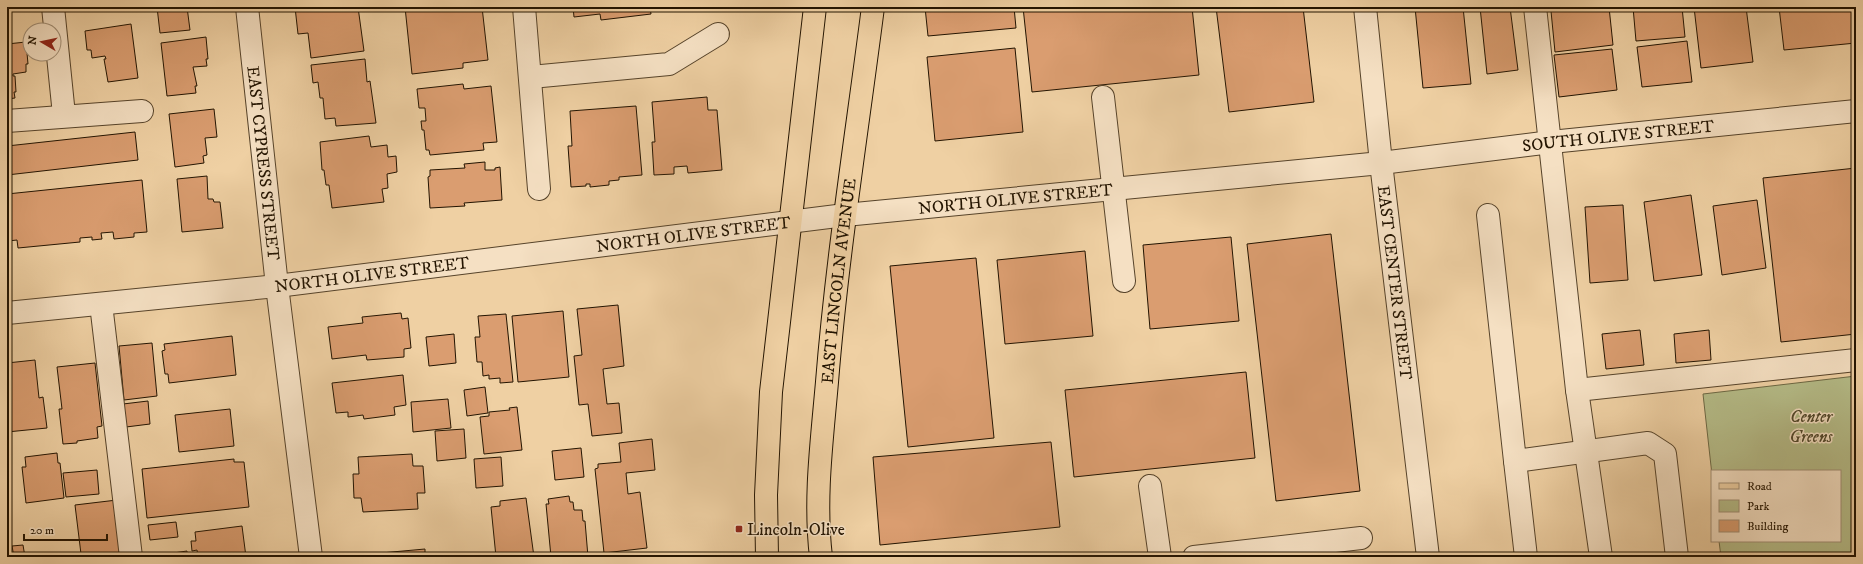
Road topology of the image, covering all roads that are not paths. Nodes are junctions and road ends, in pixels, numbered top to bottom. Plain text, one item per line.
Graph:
1 (53, 7) edge
2 (247, 7) edge
3 (524, 7) edge
4 (815, 7) edge
5 (873, 7) edge
6 (1365, 7) edge
7 (1535, 7) edge
8 (718, 34) dead end
9 (531, 77) junction
10 (1103, 96) dead end
11 (1856, 110) edge
12 (142, 111) dead end
13 (64, 115) junction
14 (7, 121) edge
15 (1551, 142) junction
16 (1381, 163) junction
17 (1114, 188) junction
18 (539, 189) dead end
19 (1488, 214) dead end
20 (845, 215) junction
21 (791, 222) junction
22 (1124, 281) dead end
23 (277, 286) junction
24 (101, 304) junction
25 (7, 313) edge
26 (1856, 360) edge
27 (1577, 390) junction
28 (1586, 451) junction
29 (1515, 461) junction
30 (1150, 486) dead end
31 (1361, 538) dead end
32 (130, 557) edge
33 (311, 557) edge
34 (767, 557) edge
35 (821, 557) edge
36 (1160, 557) edge
37 (1194, 557) edge
38 (1428, 557) edge
39 (1526, 557) edge
40 (1601, 557) edge
41 (1677, 557) edge

1 - 13 street
2 - 23 street, EAST CYPRESS STREET
3 - 9 street
4 - 21 main road
5 - 20 main road, EAST LINCOLN AVENUE
6 - 16 street, EAST CENTER STREET
7 - 15 street
8 - 9 street
9 - 18 street
10 - 17 street
11 - 15 street, SOUTH OLIVE STREET
12 - 13 street
13 - 14 street
15 - 16 street, SOUTH OLIVE STREET
15 - 27 street
16 - 17 street, NORTH OLIVE STREET
16 - 38 street, EAST CENTER STREET
17 - 20 street, NORTH OLIVE STREET
17 - 22 street
19 - 29 street
20 - 21 street, NORTH OLIVE STREET
20 - 35 main road, EAST LINCOLN AVENUE
21 - 23 street, NORTH OLIVE STREET
21 - 34 main road
23 - 24 street, NORTH OLIVE STREET
23 - 33 street, EAST CYPRESS STREET
24 - 25 street, NORTH OLIVE STREET
24 - 32 street
26 - 27 street
27 - 28 street
28 - 29 street
28 - 40 street
28 - 41 street
29 - 39 street
30 - 36 street
31 - 37 street

